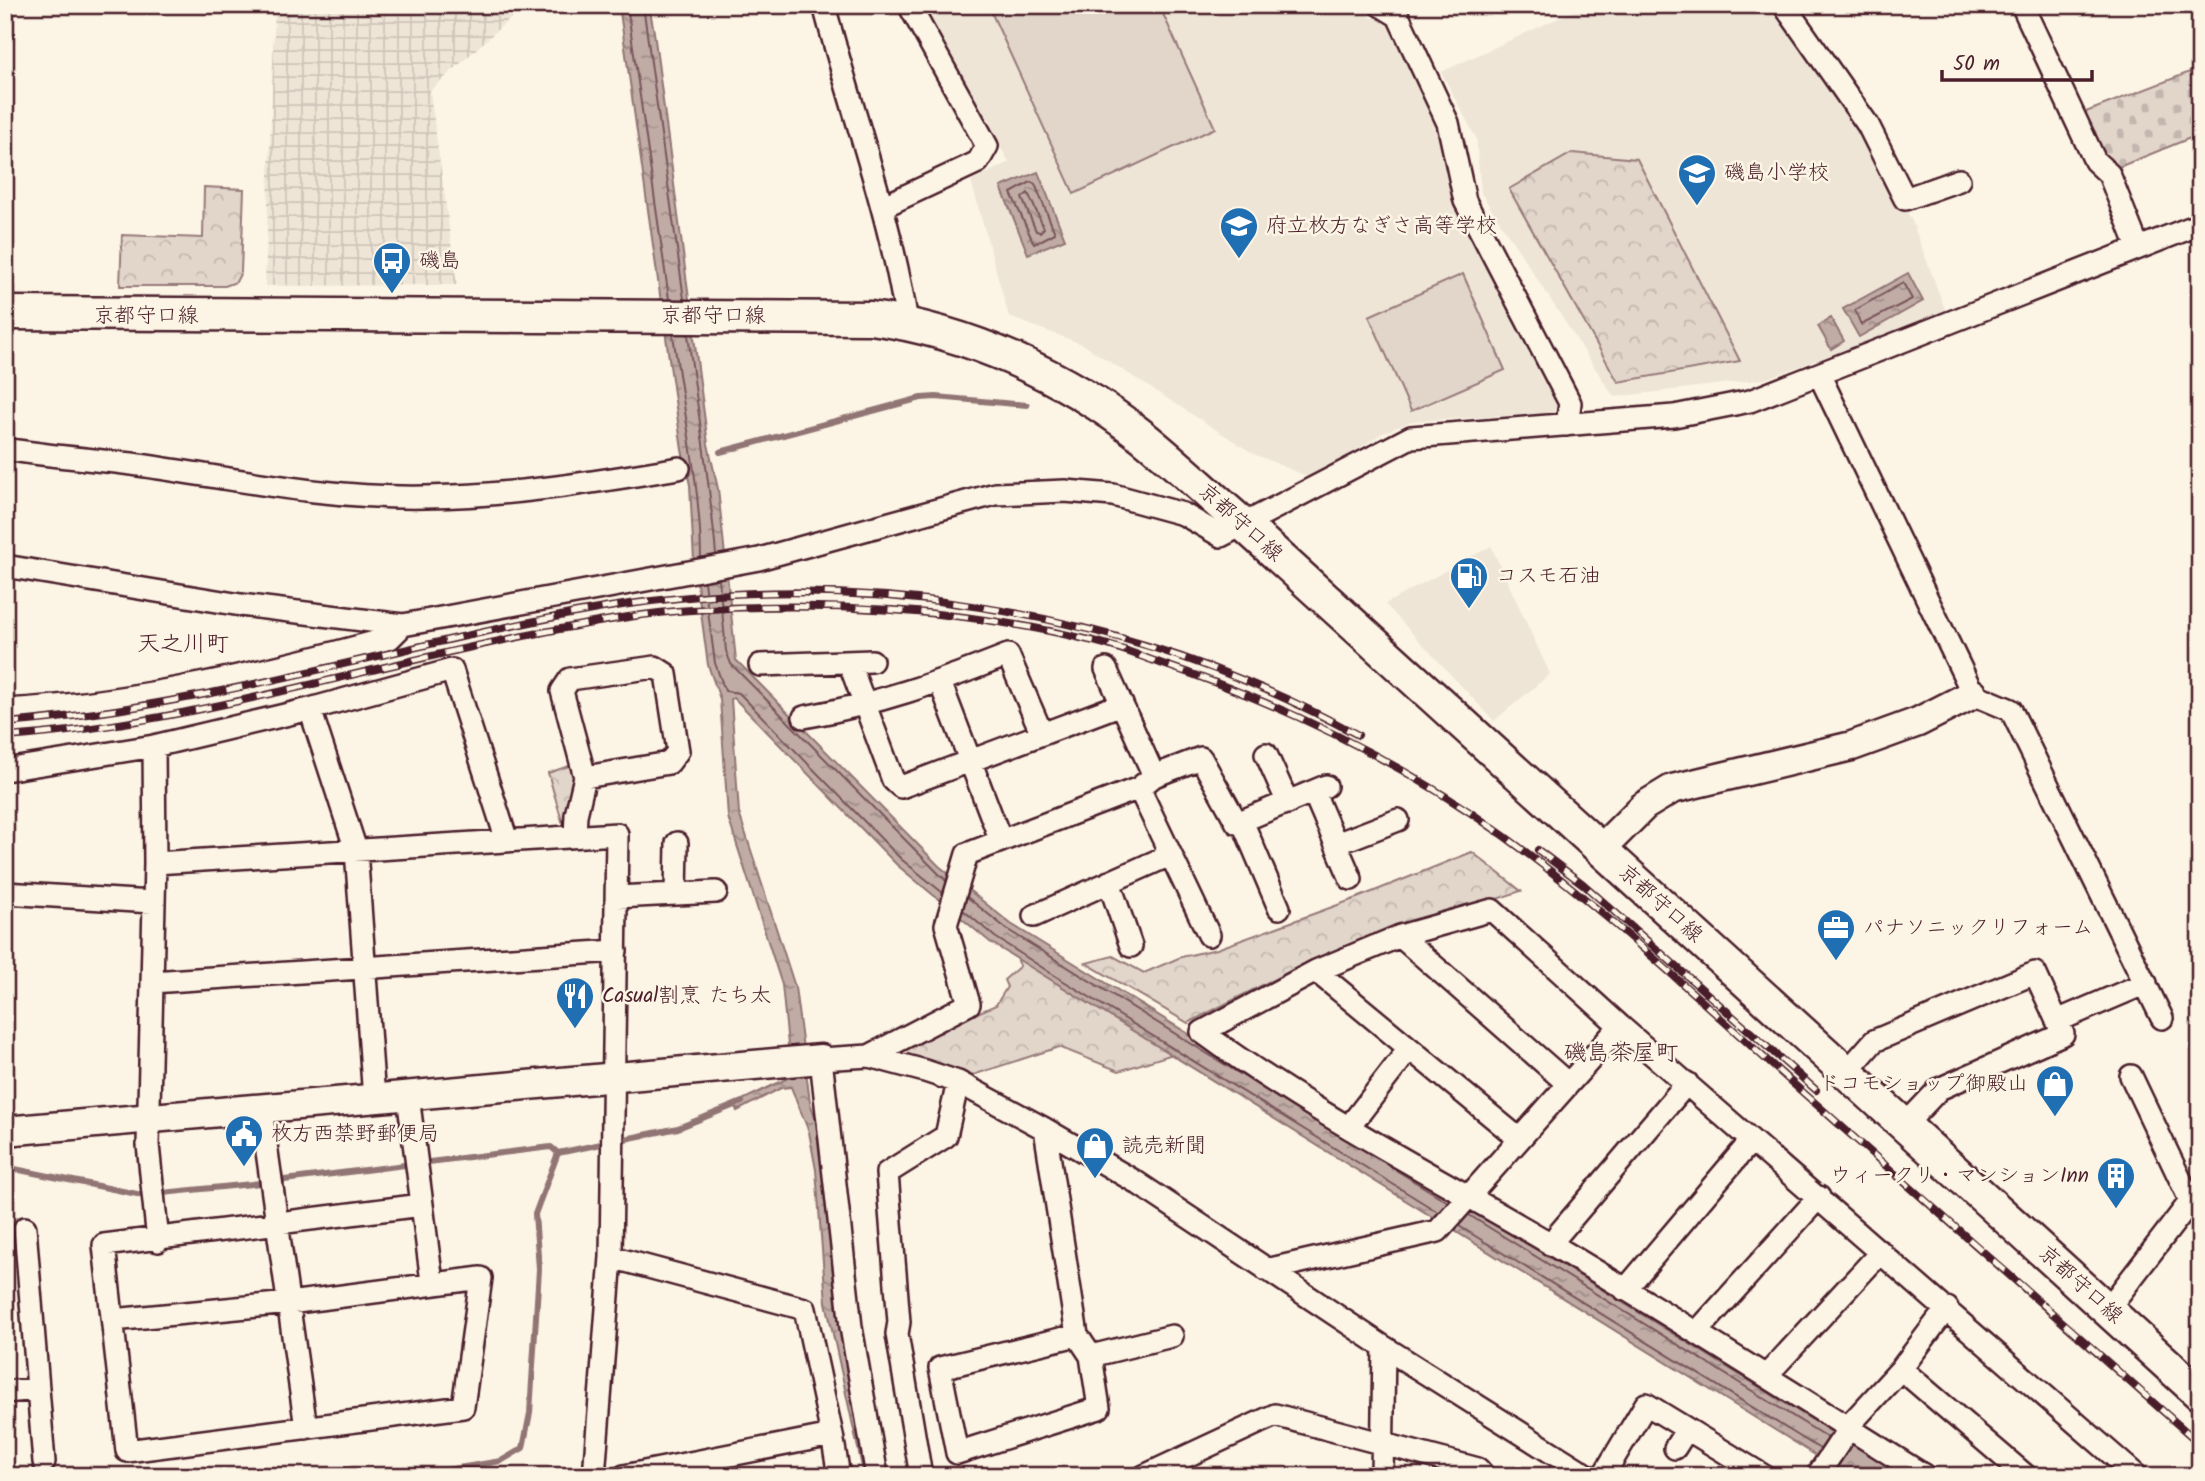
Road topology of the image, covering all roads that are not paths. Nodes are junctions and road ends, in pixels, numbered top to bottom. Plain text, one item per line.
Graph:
1 (824, 5) edge
2 (909, 5) edge
3 (1784, 5) edge
4 (2022, 5) edge
5 (1381, 6) edge
6 (1959, 180) dead end
7 (882, 207) junction
8 (2200, 224) edge
9 (2138, 247) junction
10 (5, 313) edge
11 (907, 323) junction
12 (1820, 376) junction
13 (1567, 425) junction
14 (5, 449) edge
15 (679, 468) dead end
16 (1243, 524) junction
17 (5, 566) edge
18 (403, 625) junction
19 (873, 661) dead end
20 (849, 662) junction
21 (760, 664) dead end
22 (1106, 669) dead end
23 (940, 682) junction
24 (1973, 694) junction
25 (1122, 705) junction
26 (863, 707) junction
27 (310, 709) junction
28 (5, 710) edge
29 (804, 717) dead end
30 (1042, 734) junction
31 (154, 746) junction
32 (1266, 754) dead end
33 (971, 761) junction
34 (5, 770) edge
35 (585, 777) junction
36 (1146, 782) junction
37 (1288, 803) junction
38 (1398, 820) dead end
39 (1242, 821) junction
40 (575, 836) junction
41 (507, 841) junction
42 (1001, 841) junction
43 (677, 843) dead end
44 (1336, 844) junction
45 (356, 850) junction
46 (1600, 850) junction
47 (1170, 855) junction
48 (155, 863) junction
49 (1351, 879) dead end
50 (1109, 882) junction
51 (716, 892) dead end
52 (5, 893) edge
53 (676, 894) junction
54 (617, 897) junction
55 (152, 902) junction
56 (1279, 908) dead end
57 (1034, 916) dead end
58 (1209, 935) dead end
59 (1400, 936) junction
60 (1131, 946) dead end
61 (616, 951) junction
62 (365, 968) junction
63 (1316, 971) junction
64 (152, 982) junction
65 (2146, 983) junction
66 (2162, 1018) dead end
67 (2057, 1021) junction
68 (1620, 1026) junction
69 (1409, 1049) junction
70 (869, 1056) junction
71 (821, 1059) junction
72 (1846, 1073) junction
73 (2131, 1076) dead end
74 (614, 1077) junction
75 (958, 1082) junction
76 (1567, 1083) junction
77 (1687, 1083) junction
78 (408, 1096) junction
79 (374, 1099) junction
80 (261, 1109) junction
81 (150, 1119) junction
82 (1904, 1126) junction
83 (1349, 1127) junction
84 (1045, 1129) junction
85 (5, 1131) edge
86 (1518, 1138) junction
87 (1751, 1141) junction
88 (2195, 1195) edge
89 (1468, 1196) junction
90 (1819, 1196) junction
91 (422, 1205) junction
92 (278, 1224) junction
93 (25, 1228) dead end
94 (158, 1241) junction
95 (1550, 1244) junction
96 (1881, 1252) junction
97 (611, 1257) junction
98 (1266, 1270) junction
99 (432, 1282) junction
100 (1625, 1290) junction
101 (289, 1303) junction
102 (1947, 1308) junction
103 (2106, 1310) junction
104 (113, 1320) junction
105 (1697, 1332) junction
106 (1077, 1335) junction
107 (1172, 1336) dead end
108 (1384, 1348) junction
109 (1091, 1356) junction
110 (1901, 1369) junction
111 (1766, 1376) junction
112 (2195, 1380) edge
113 (38, 1389) junction
114 (5, 1392) edge
115 (306, 1428) junction
116 (1687, 1429) junction
117 (1848, 1432) junction
118 (832, 1435) junction
119 (1383, 1446) junction
120 (1675, 1448) dead end
121 (44, 1462) dead end
122 (1822, 1468) edge
123 (594, 1476) edge
124 (624, 1476) edge
125 (839, 1476) edge
126 (877, 1476) edge
127 (921, 1476) edge
128 (1144, 1476) edge
129 (1382, 1476) edge
130 (1484, 1476) edge
131 (1589, 1476) edge
132 (1603, 1476) edge
133 (1764, 1476) edge
134 (1925, 1476) edge
135 (2026, 1476) edge
136 (2137, 1476) edge

1 - 7 street
2 - 7 street
3 - 6 street
4 - 9 street
5 - 13 street
7 - 11 street
8 - 9 street
9 - 12 street
10 - 11 main road, 京都守口線
11 - 16 main road, 京都守口線
12 - 13 street
12 - 24 street
13 - 16 street
14 - 15 street
16 - 18 street
16 - 46 main road, 京都守口線
17 - 18 street
18 - 28 street
19 - 20 street
20 - 21 street
20 - 26 street
22 - 25 street
23 - 26 street
23 - 30 street
23 - 33 street
24 - 46 street
24 - 65 street
25 - 30 street
25 - 36 street
26 - 29 street
26 - 33 street
27 - 31 street
27 - 41 street
27 - 45 street
30 - 33 street
31 - 34 street
31 - 48 street
32 - 37 street
33 - 42 street
35 - 35 street
35 - 40 street
36 - 39 street
36 - 42 street
36 - 47 street
37 - 39 street
37 - 44 street
38 - 44 street
39 - 56 street
40 - 41 street
40 - 54 street
41 - 45 street
42 - 70 street
43 - 53 street
44 - 49 street
45 - 48 street
45 - 62 street
46 - 72 main road, 京都守口線
47 - 50 street
47 - 58 street
48 - 55 street
50 - 57 street
50 - 60 street
51 - 53 street
52 - 55 street
53 - 54 street
54 - 61 street
55 - 64 street
59 - 63 street
59 - 68 street
59 - 76 street
61 - 62 street
61 - 74 street
62 - 64 street
62 - 79 street
63 - 69 street
63 - 83 street
64 - 81 street
65 - 66 street
65 - 67 street
67 - 72 street
67 - 82 street
68 - 76 street
68 - 77 street
69 - 83 street
69 - 86 street
70 - 71 street
70 - 75 street
71 - 74 street
71 - 126 street
72 - 82 main road, 京都守口線
73 - 88 street
74 - 78 street
74 - 97 street
75 - 84 street
75 - 127 street
76 - 86 street
77 - 87 street
77 - 95 street
78 - 79 street
78 - 91 street
79 - 80 street
80 - 81 street
80 - 92 street
81 - 85 street
81 - 94 street
82 - 103 main road, 京都守口線
83 - 89 street
84 - 98 street
84 - 106 street
86 - 89 street
87 - 90 street
87 - 100 street
88 - 103 street
89 - 95 street
89 - 98 street
90 - 96 street
90 - 105 street
91 - 92 street
91 - 99 street
92 - 94 street
92 - 101 street
93 - 113 street
94 - 104 street
95 - 100 street
96 - 102 street
96 - 111 street
97 - 118 street
97 - 123 street
98 - 108 street
99 - 101 street
99 - 115 street
100 - 105 street
101 - 104 street
101 - 115 street
102 - 110 street
102 - 136 street
103 - 112 main road, 京都守口線
104 - 115 street
105 - 111 street
106 - 109 street
106 - 109 street
107 - 109 street
108 - 119 street
108 - 131 street
110 - 117 street
110 - 135 street
111 - 117 street
113 - 114 street
113 - 121 street
116 - 120 street
116 - 132 street
116 - 133 street
117 - 122 street
117 - 134 street
118 - 124 street
118 - 125 street
119 - 128 street
119 - 129 street
119 - 130 street

